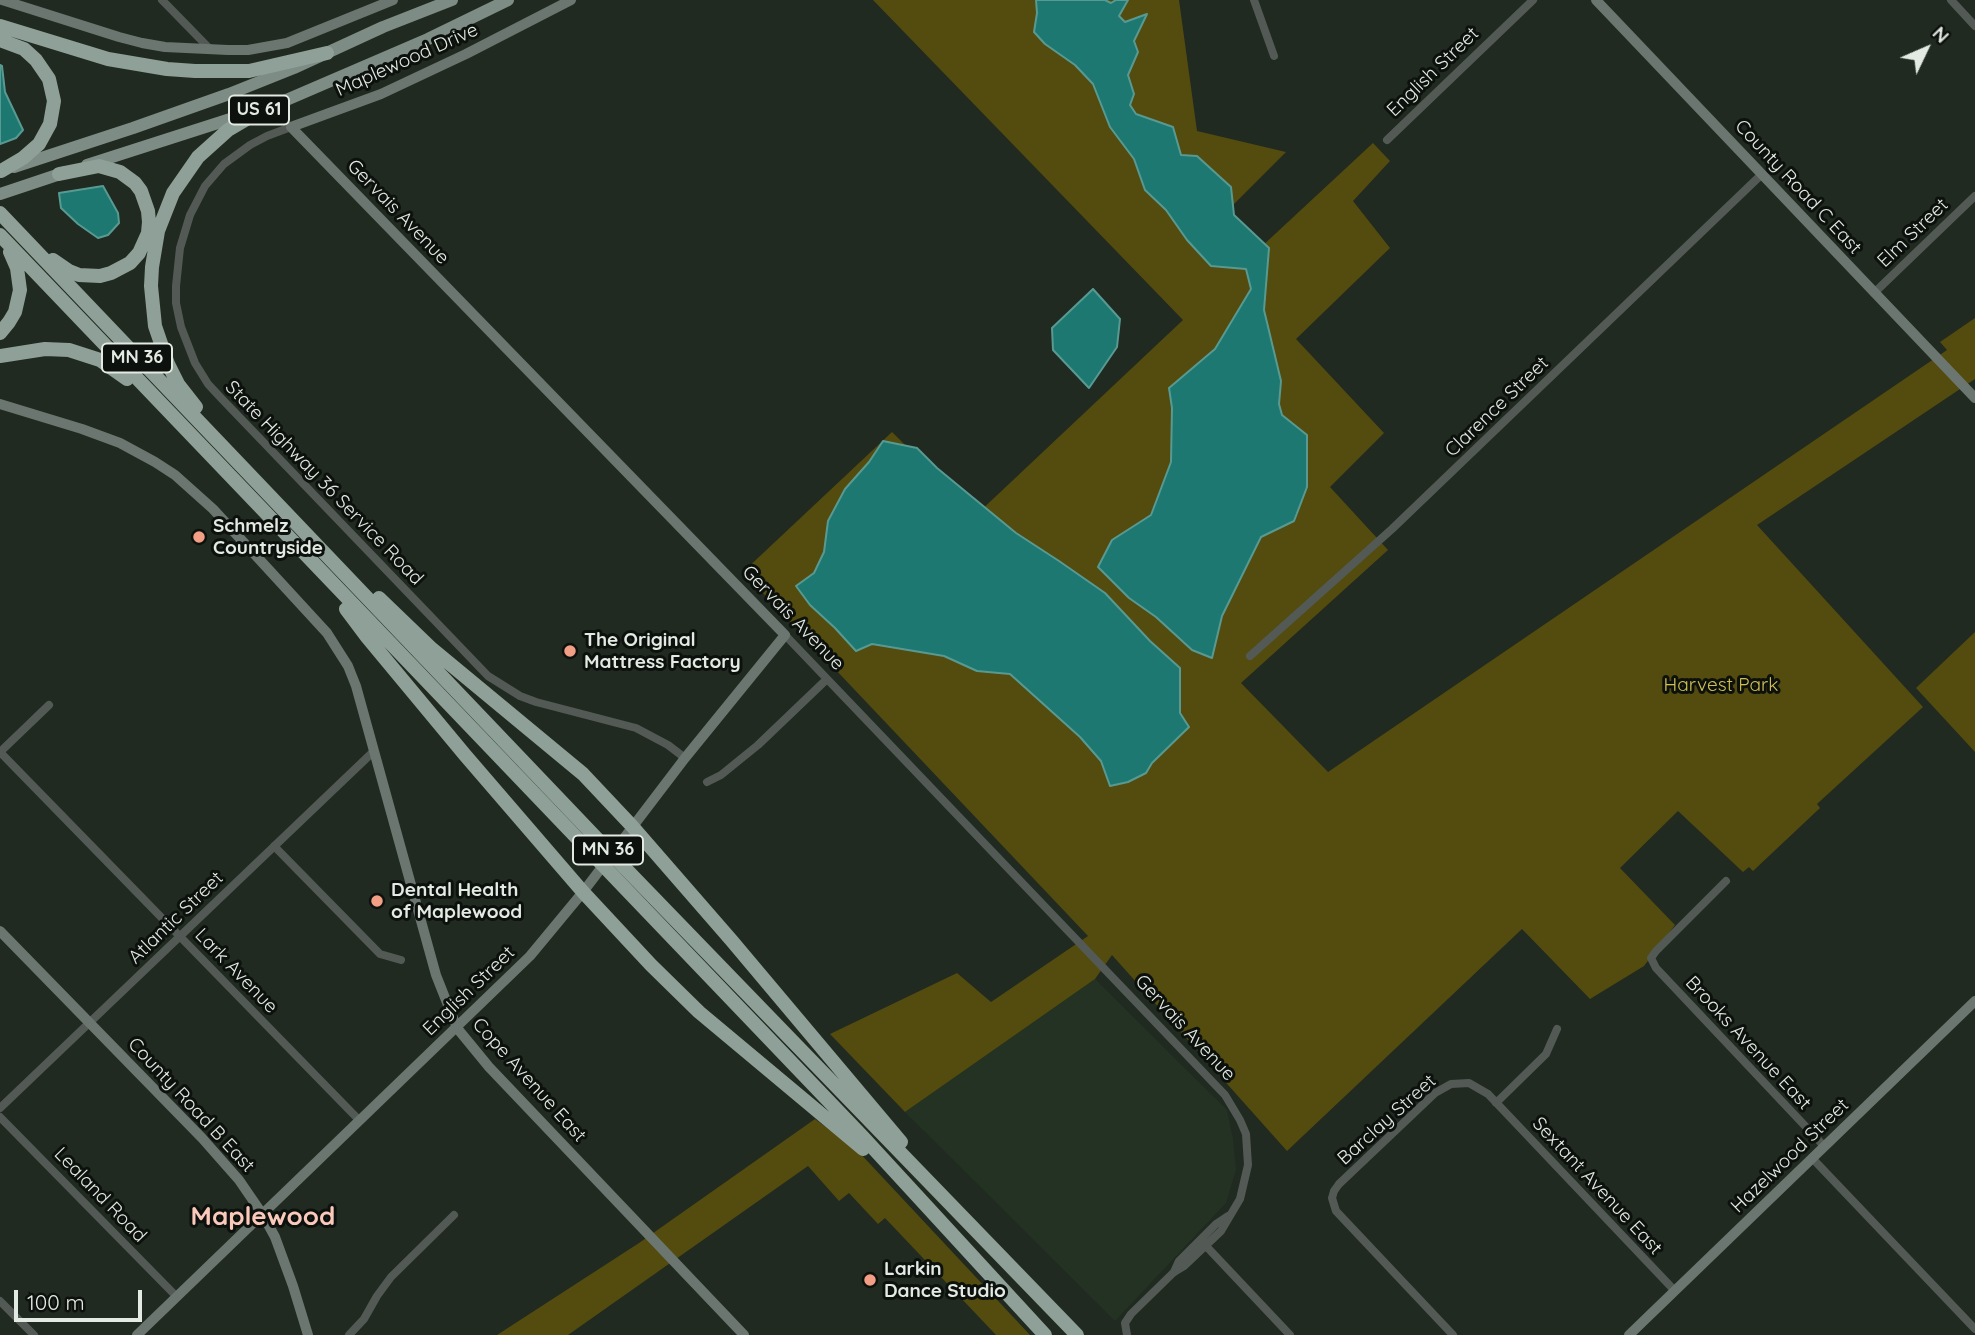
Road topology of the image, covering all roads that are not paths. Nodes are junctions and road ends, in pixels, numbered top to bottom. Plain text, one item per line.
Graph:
1 (2, 0) edge
2 (162, 0) edge
3 (393, 0) edge
4 (452, 0) edge
5 (508, 0) edge
6 (572, 0) edge
7 (1254, 0) edge
8 (1533, 0) edge
9 (1596, 0) edge
10 (1951, 0) edge
11 (0, 26) edge
12 (1975, 26) edge
13 (0, 40) edge
14 (209, 48) junction
15 (327, 53) junction
16 (1274, 56) dead end
17 (267, 107) junction
18 (291, 127) junction
19 (1387, 140) dead end
20 (1, 171) edge
21 (60, 174) junction
22 (1761, 175) junction
23 (0, 194) edge
24 (1975, 196) edge
25 (0, 214) edge
26 (8, 236) edge
27 (1874, 293) junction
28 (0, 333) edge
29 (0, 356) edge
30 (1975, 398) edge
31 (0, 404) edge
32 (181, 424) junction
33 (258, 484) junction
34 (272, 499) junction
35 (310, 560) junction
36 (785, 635) junction
37 (1250, 656) dead end
38 (827, 679) junction
39 (49, 705) dead end
40 (374, 751) junction
41 (0, 752) edge
42 (685, 758) junction
43 (707, 782) dead end
44 (632, 826) junction
45 (274, 846) junction
46 (1726, 881) dead end
47 (587, 886) junction
48 (0, 931) edge
49 (181, 937) junction
50 (401, 960) dead end
51 (1975, 1002) edge
52 (89, 1023) junction
53 (457, 1028) junction
54 (1557, 1029) dead end
55 (1496, 1103) junction
56 (0, 1108) edge
57 (0, 1117) edge
58 (360, 1121) junction
59 (1824, 1146) junction
60 (1812, 1158) junction
61 (945, 1199) junction
62 (263, 1215) junction
63 (454, 1215) dead end
64 (1230, 1215) junction
65 (1206, 1246) junction
66 (967, 1250) junction
67 (1174, 1272) junction
68 (1675, 1291) junction
69 (177, 1297) junction
70 (0, 1301) edge
71 (1975, 1329) edge
72 (34, 1335) edge
73 (137, 1335) edge
74 (308, 1335) edge
75 (349, 1335) edge
76 (744, 1335) edge
77 (1045, 1335) edge
78 (1077, 1335) edge
79 (1127, 1335) edge
80 (1290, 1335) edge
81 (1453, 1335) edge
82 (1629, 1335) edge

1 - 14 street
2 - 14 street
3 - 14 street
4 - 15 main road, US 61
5 - 17 main road, US 61
6 - 18 street, Maplewood Drive
7 - 16 street
8 - 19 street, English Street
9 - 22 street, County Road C East
10 - 12 street
11 - 15 highway
13 - 20 highway
15 - 20 main road, US 61
17 - 21 main road, US 61
17 - 33 highway
18 - 36 street, Gervais Avenue
18 - 42 street, State Highway 36 Service Road
21 - 23 main road, US 61
21 - 26 highway
22 - 27 street, County Road C East
22 - 37 street, Clarence Street
24 - 27 street, Elm Street
25 - 26 highway, MN 36
26 - 28 highway
26 - 32 highway, MN 36
26 - 33 highway, MN 36
27 - 30 street, County Road C East
29 - 32 highway
31 - 40 street, Cope Avenue East
32 - 35 highway, MN 36
33 - 34 highway, MN 36
34 - 44 highway
34 - 61 highway, MN 36
35 - 47 highway
35 - 66 highway, MN 36
36 - 38 street, Gervais Avenue
36 - 42 street, English Street
38 - 43 street
38 - 64 street, Gervais Avenue
39 - 41 street
40 - 45 street, Atlantic Street
40 - 53 street, Cope Avenue East
41 - 49 street, Lark Avenue
42 - 44 street, English Street
44 - 47 street, English Street
44 - 61 highway
45 - 49 street, Atlantic Street
45 - 50 street
46 - 59 street, Brooks Avenue East
47 - 53 street, English Street
47 - 66 highway
48 - 52 street, County Road B East
49 - 52 street, Atlantic Street
49 - 58 street, Lark Avenue
51 - 59 street, Hazelwood Street
52 - 56 street, Atlantic Street
52 - 62 street, County Road B East
53 - 58 street, English Street
53 - 76 street, Cope Avenue East
54 - 55 street
55 - 68 street, Sextant Avenue East
55 - 81 street, Barclay Street
57 - 69 street, Lealand Road
58 - 62 street, English Street
59 - 60 street, Hazelwood Street
60 - 68 street, Hazelwood Street
60 - 71 street
61 - 78 highway, MN 36
62 - 69 street, English Street
62 - 74 street, County Road B East
63 - 75 street
64 - 65 street
64 - 67 street
65 - 67 street
65 - 80 street
66 - 77 highway, MN 36
67 - 79 street
68 - 82 street, Hazelwood Street
69 - 73 street, English Street
70 - 72 street

